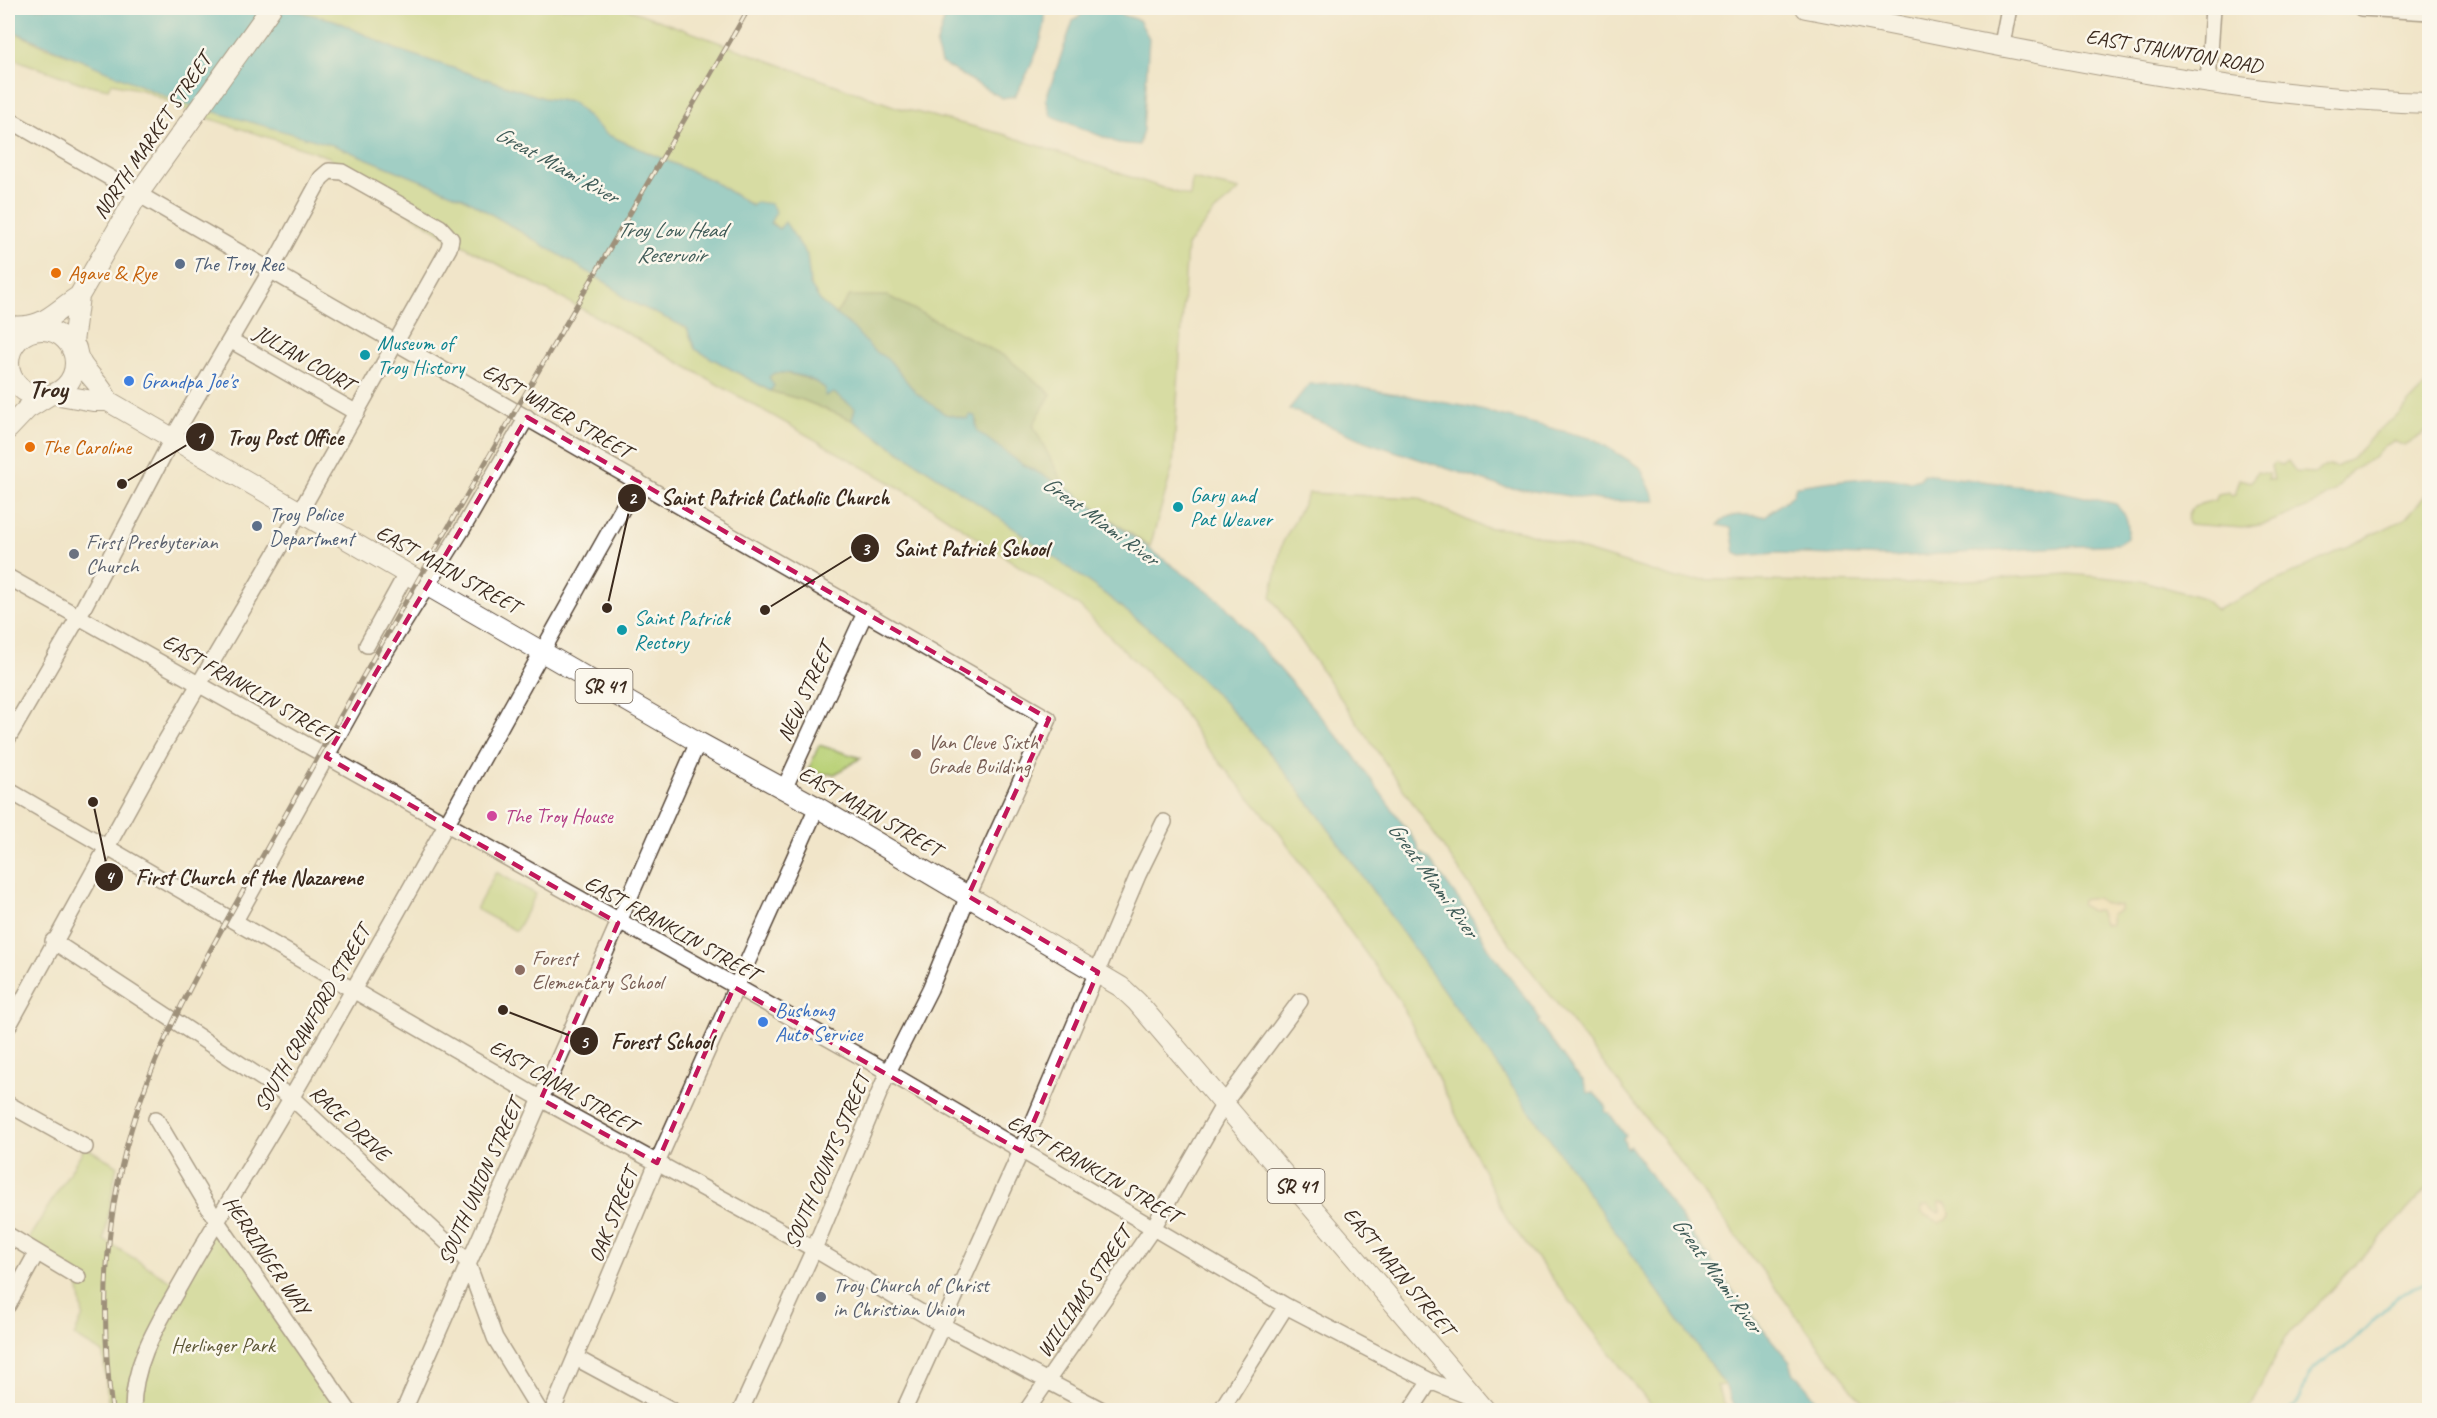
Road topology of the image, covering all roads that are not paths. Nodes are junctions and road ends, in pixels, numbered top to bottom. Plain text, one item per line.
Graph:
1 (271, 8) edge
2 (1806, 8) edge
3 (2009, 8) edge
4 (2213, 8) edge
5 (2361, 8) edge
6 (2430, 12) edge
7 (2002, 45) junction
8 (2208, 83) junction
9 (2430, 103) edge
10 (9, 122) edge
11 (138, 194) junction
12 (271, 270) junction
13 (79, 296) junction
14 (29, 328) edge
15 (230, 340) junction
16 (396, 343) junction
17 (77, 354) junction
18 (9, 367) edge
19 (8, 391) edge
20 (51, 395) junction
21 (108, 401) junction
22 (357, 413) junction
23 (527, 417) junction
24 (8, 429) edge
25 (172, 439) junction
26 (638, 482) junction
27 (300, 512) junction
28 (406, 574) junction
29 (8, 577) edge
30 (426, 585) junction
31 (865, 613) junction
32 (79, 616) junction
33 (367, 645) dead end
34 (542, 650) junction
35 (199, 683) junction
36 (1049, 719) joint
37 (8, 738) edge
38 (698, 742) junction
39 (326, 757) junction
40 (784, 789) junction
41 (8, 790) edge
42 (817, 807) junction
43 (446, 822) junction
44 (1164, 822) dead end
45 (105, 848) junction
46 (968, 896) junction
47 (236, 920) junction
48 (618, 923) junction
49 (53, 941) junction
50 (1098, 972) junction
51 (734, 987) junction
52 (354, 988) junction
53 (1300, 1001) dead end
54 (8, 1026) edge
55 (888, 1072) junction
56 (292, 1098) junction
57 (541, 1099) junction
58 (1225, 1102) junction
59 (8, 1104) edge
60 (156, 1119) dead end
61 (86, 1148) dead end
62 (1021, 1151) junction
63 (657, 1163) junction
64 (216, 1220) junction
65 (1153, 1228) junction
66 (8, 1235) edge
67 (814, 1249) junction
68 (36, 1254) junction
69 (467, 1261) junction
70 (78, 1277) dead end
71 (8, 1305) edge
72 (1286, 1306) junction
73 (942, 1325) junction
74 (576, 1358) junction
75 (1048, 1381) junction
76 (1430, 1381) junction
77 (1480, 1405) edge
78 (133, 1410) edge
79 (348, 1410) edge
80 (404, 1410) edge
81 (539, 1410) edge
82 (553, 1410) edge
83 (672, 1410) edge
84 (741, 1410) edge
85 (904, 1410) edge
86 (1027, 1410) edge
87 (1102, 1410) edge
88 (1221, 1410) edge
89 (1412, 1410) edge

1 - 11 main road, NORTH MARKET STREET
2 - 7 main road, EAST STAUNTON ROAD
3 - 7 street
4 - 8 street
5 - 6 street
7 - 8 main road, EAST STAUNTON ROAD
8 - 9 main road, EAST STAUNTON ROAD
10 - 11 street, EAST WATER STREET
11 - 12 street, EAST WATER STREET
11 - 13 main road, NORTH MARKET STREET
12 - 15 street
12 - 16 street, EAST WATER STREET
12 - 16 street
13 - 14 main road
13 - 17 main road
14 - 17 main road
14 - 18 main road
15 - 22 street, JULIAN COURT
15 - 25 street
16 - 22 street
16 - 23 street, EAST WATER STREET
17 - 20 main road
17 - 21 main road
18 - 19 main road
18 - 20 main road
20 - 21 main road
20 - 24 main road
21 - 25 main road, EAST MAIN STREET / SR 41
22 - 27 street
23 - 26 street, EAST WATER STREET
23 - 30 street
25 - 27 main road, EAST MAIN STREET / SR 41
25 - 32 street
26 - 31 street, EAST WATER STREET
26 - 34 street, SOUTH CRAWFORD STREET
27 - 28 main road, EAST MAIN STREET / SR 41
27 - 35 street
28 - 30 main road, EAST MAIN STREET / SR 41
28 - 33 street
29 - 32 street, EAST FRANKLIN STREET
30 - 34 main road, EAST MAIN STREET / SR 41
30 - 39 street
31 - 36 street, EAST WATER STREET
31 - 40 street, NEW STREET
32 - 35 street, EAST FRANKLIN STREET
32 - 37 street
34 - 38 main road, EAST MAIN STREET / SR 41
34 - 43 street, SOUTH CRAWFORD STREET
35 - 39 street, EAST FRANKLIN STREET
35 - 45 street
36 - 46 street, SOUTH COUNTS STREET
38 - 40 main road, EAST MAIN STREET / SR 41
38 - 48 street, SOUTH UNION STREET
39 - 43 street, EAST FRANKLIN STREET
39 - 47 street
40 - 42 main road, EAST MAIN STREET / SR 41
41 - 45 street, EAST CANAL STREET
42 - 46 main road, EAST MAIN STREET / SR 41
42 - 51 street, OAK STREET
43 - 48 street, EAST FRANKLIN STREET
43 - 52 street, SOUTH CRAWFORD STREET
44 - 50 street
45 - 47 street, EAST CANAL STREET
45 - 49 street
46 - 50 main road, EAST MAIN STREET / SR 41
46 - 55 street, SOUTH COUNTS STREET
47 - 52 street, EAST CANAL STREET
48 - 51 street, EAST FRANKLIN STREET
48 - 57 street, SOUTH UNION STREET
49 - 54 street
49 - 56 street, RACE DRIVE
50 - 58 main road, EAST MAIN STREET / SR 41
50 - 62 street
51 - 55 street, EAST FRANKLIN STREET
51 - 63 street, OAK STREET
52 - 56 street, SOUTH CRAWFORD STREET
52 - 57 street, EAST CANAL STREET
53 - 58 street, WILLIAMS STREET
55 - 62 street, EAST FRANKLIN STREET
55 - 67 street, SOUTH COUNTS STREET
56 - 64 street, SOUTH CRAWFORD STREET
56 - 69 street, RACE DRIVE
57 - 63 street, EAST CANAL STREET
57 - 69 street, SOUTH UNION STREET
58 - 65 street, WILLIAMS STREET
58 - 77 main road, EAST MAIN STREET / SR 41
59 - 61 street
60 - 64 street, HERRINGER WAY
62 - 65 street, EAST FRANKLIN STREET
62 - 73 street
63 - 67 street, EAST CANAL STREET
63 - 74 street, OAK STREET
64 - 78 street, SOUTH CRAWFORD STREET
64 - 79 street, HERRINGER WAY
65 - 72 street, EAST FRANKLIN STREET
65 - 75 street, WILLIAMS STREET
66 - 68 street
67 - 73 street, EAST CANAL STREET
67 - 84 street, SOUTH COUNTS STREET
68 - 70 street
68 - 71 street
69 - 80 street, SOUTH UNION STREET
69 - 81 street, RACE DRIVE
72 - 76 street, EAST FRANKLIN STREET
72 - 88 street
73 - 75 street, EAST CANAL STREET
73 - 85 street
74 - 82 street, OAK STREET
74 - 83 street
75 - 86 street, WILLIAMS STREET
75 - 87 street, EAST CANAL STREET
76 - 77 street, EAST FRANKLIN STREET
76 - 89 street

